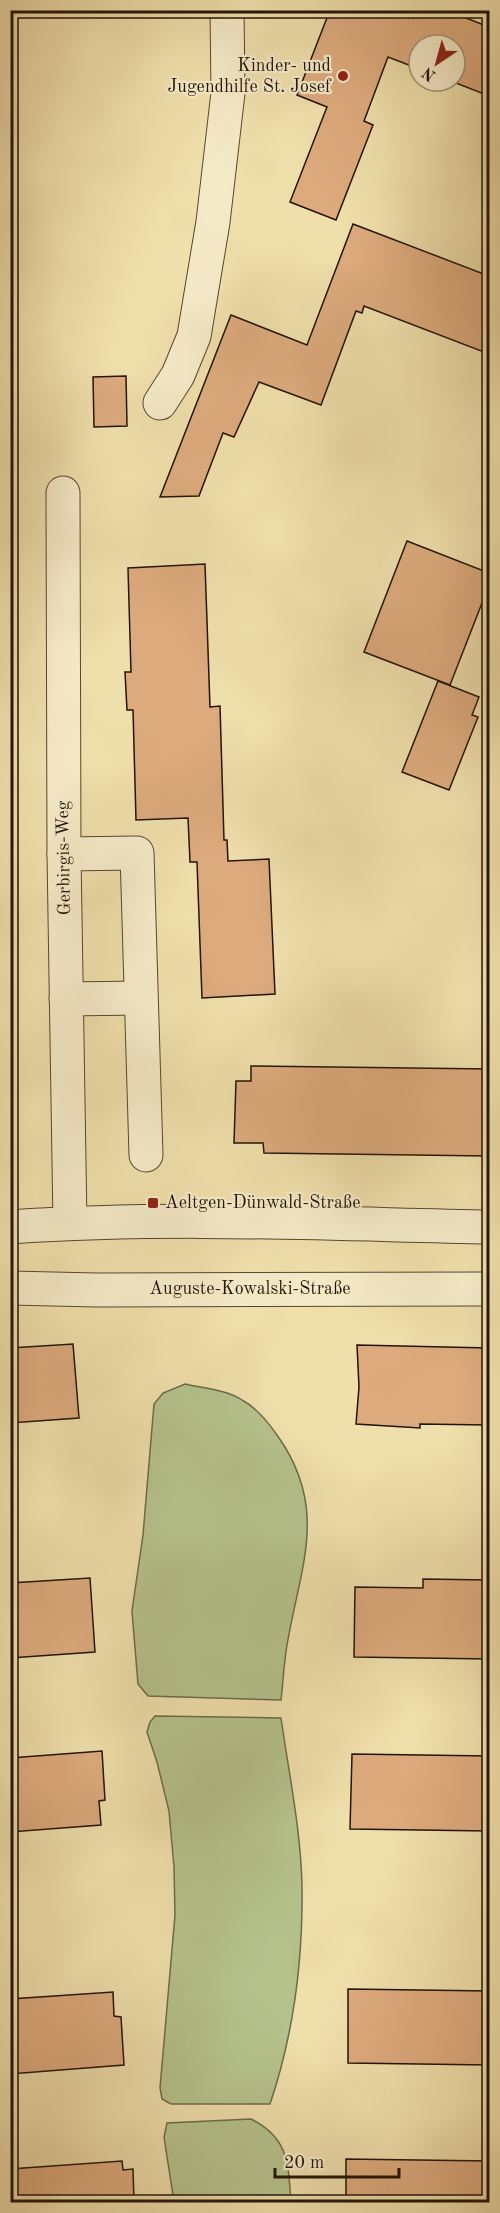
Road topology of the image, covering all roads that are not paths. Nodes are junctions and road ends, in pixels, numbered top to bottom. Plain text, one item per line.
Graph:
1 (227, 10) edge
2 (160, 404) dead end
3 (63, 493) dead end
4 (64, 854) junction
5 (140, 998) junction
6 (66, 999) junction
7 (146, 1155) dead end
8 (70, 1223) junction
9 (10, 1227) edge
10 (489, 1227) edge
11 (10, 1288) edge
12 (489, 1289) edge

1 - 2 street
3 - 4 street, Gerbirgis-Weg
4 - 5 street
4 - 6 street, Gerbirgis-Weg
5 - 6 street
5 - 7 street
6 - 8 street, Gerbirgis-Weg
8 - 9 street
8 - 10 street
11 - 12 street, Auguste-Kowalski-Straße

